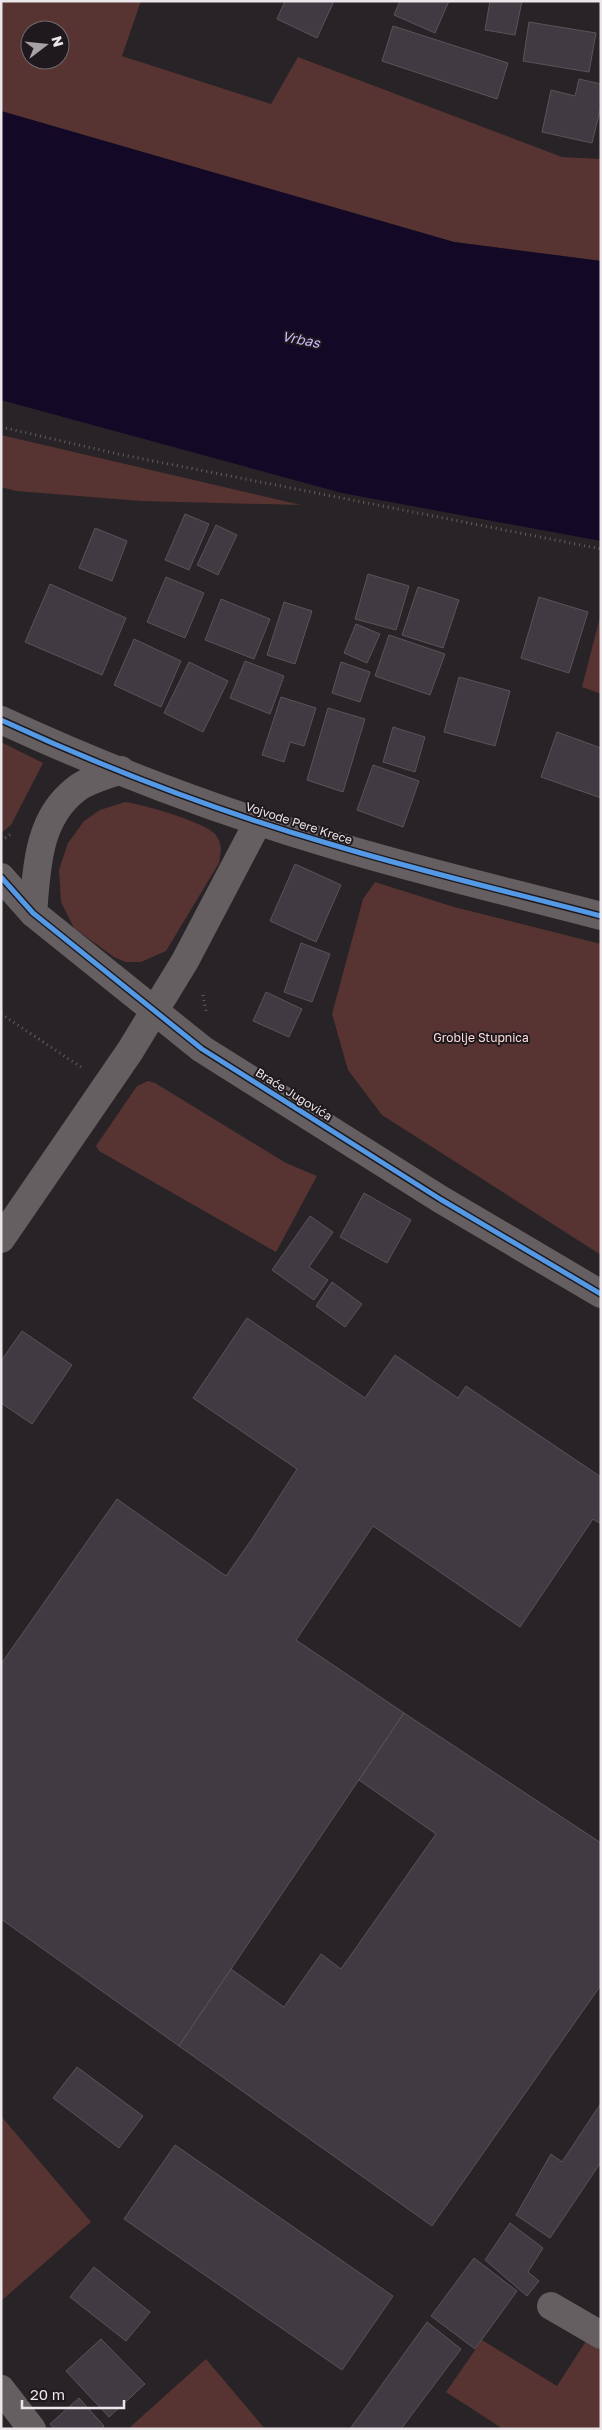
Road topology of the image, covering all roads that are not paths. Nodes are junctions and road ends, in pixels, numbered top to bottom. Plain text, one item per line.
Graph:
1 (1, 720) edge
2 (121, 770) junction
3 (258, 822) junction
4 (1, 877) edge
5 (33, 913) junction
6 (601, 916) edge
7 (154, 1010) junction
8 (1, 1239) edge
9 (601, 1294) edge
10 (551, 2306) dead end
11 (601, 2335) edge
12 (1, 2389) edge
13 (32, 2429) edge

1 - 2 street, Vojvode Pere Krece
2 - 3 street, Vojvode Pere Krece
2 - 5 street
3 - 6 street, Vojvode Pere Krece
3 - 7 street
4 - 5 street, Braće Jugovića
5 - 7 street, Braće Jugovića
7 - 8 street
7 - 9 street, Braće Jugovića
10 - 11 street
12 - 13 street

